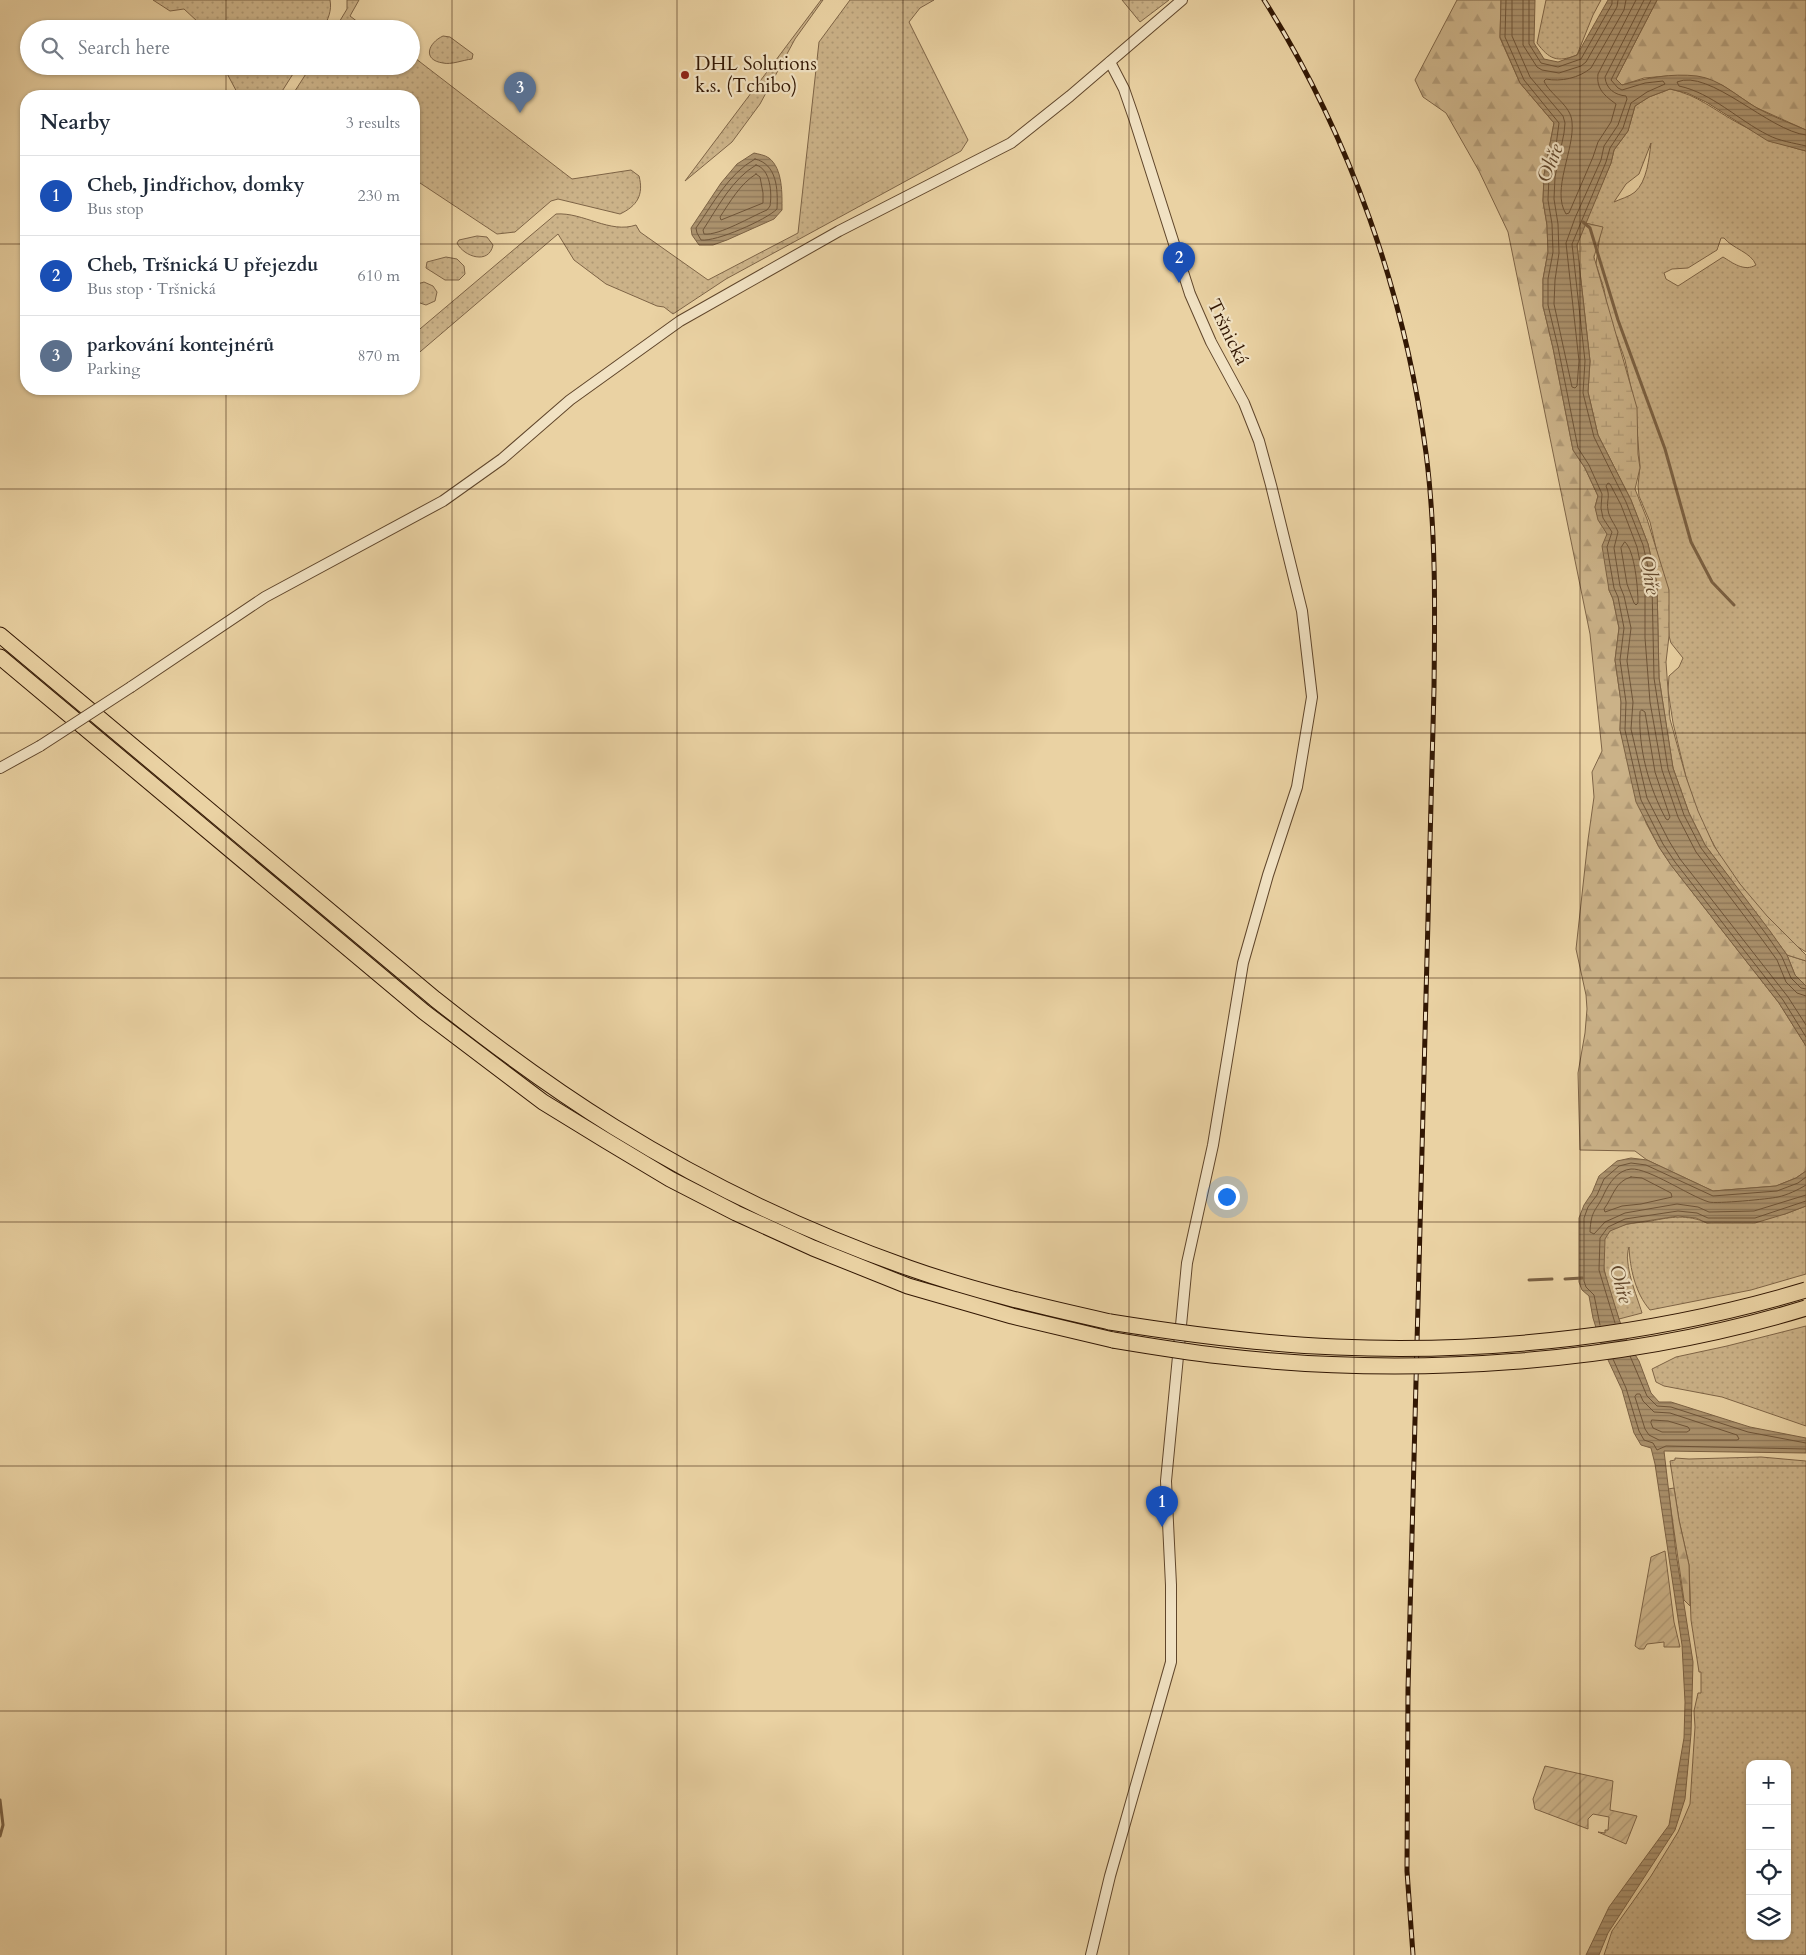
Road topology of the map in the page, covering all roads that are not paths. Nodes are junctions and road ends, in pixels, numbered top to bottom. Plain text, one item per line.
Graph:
1 (1182, 0) edge
2 (1110, 62) junction
3 (0, 635) edge
4 (0, 657) edge
5 (0, 768) edge
6 (1806, 1290) edge
7 (1806, 1308) edge
8 (1091, 1955) edge

1 - 2 street
2 - 5 street, bridge
2 - 8 street, Tršnická
3 - 6 highway, bridge
4 - 7 highway, bridge

